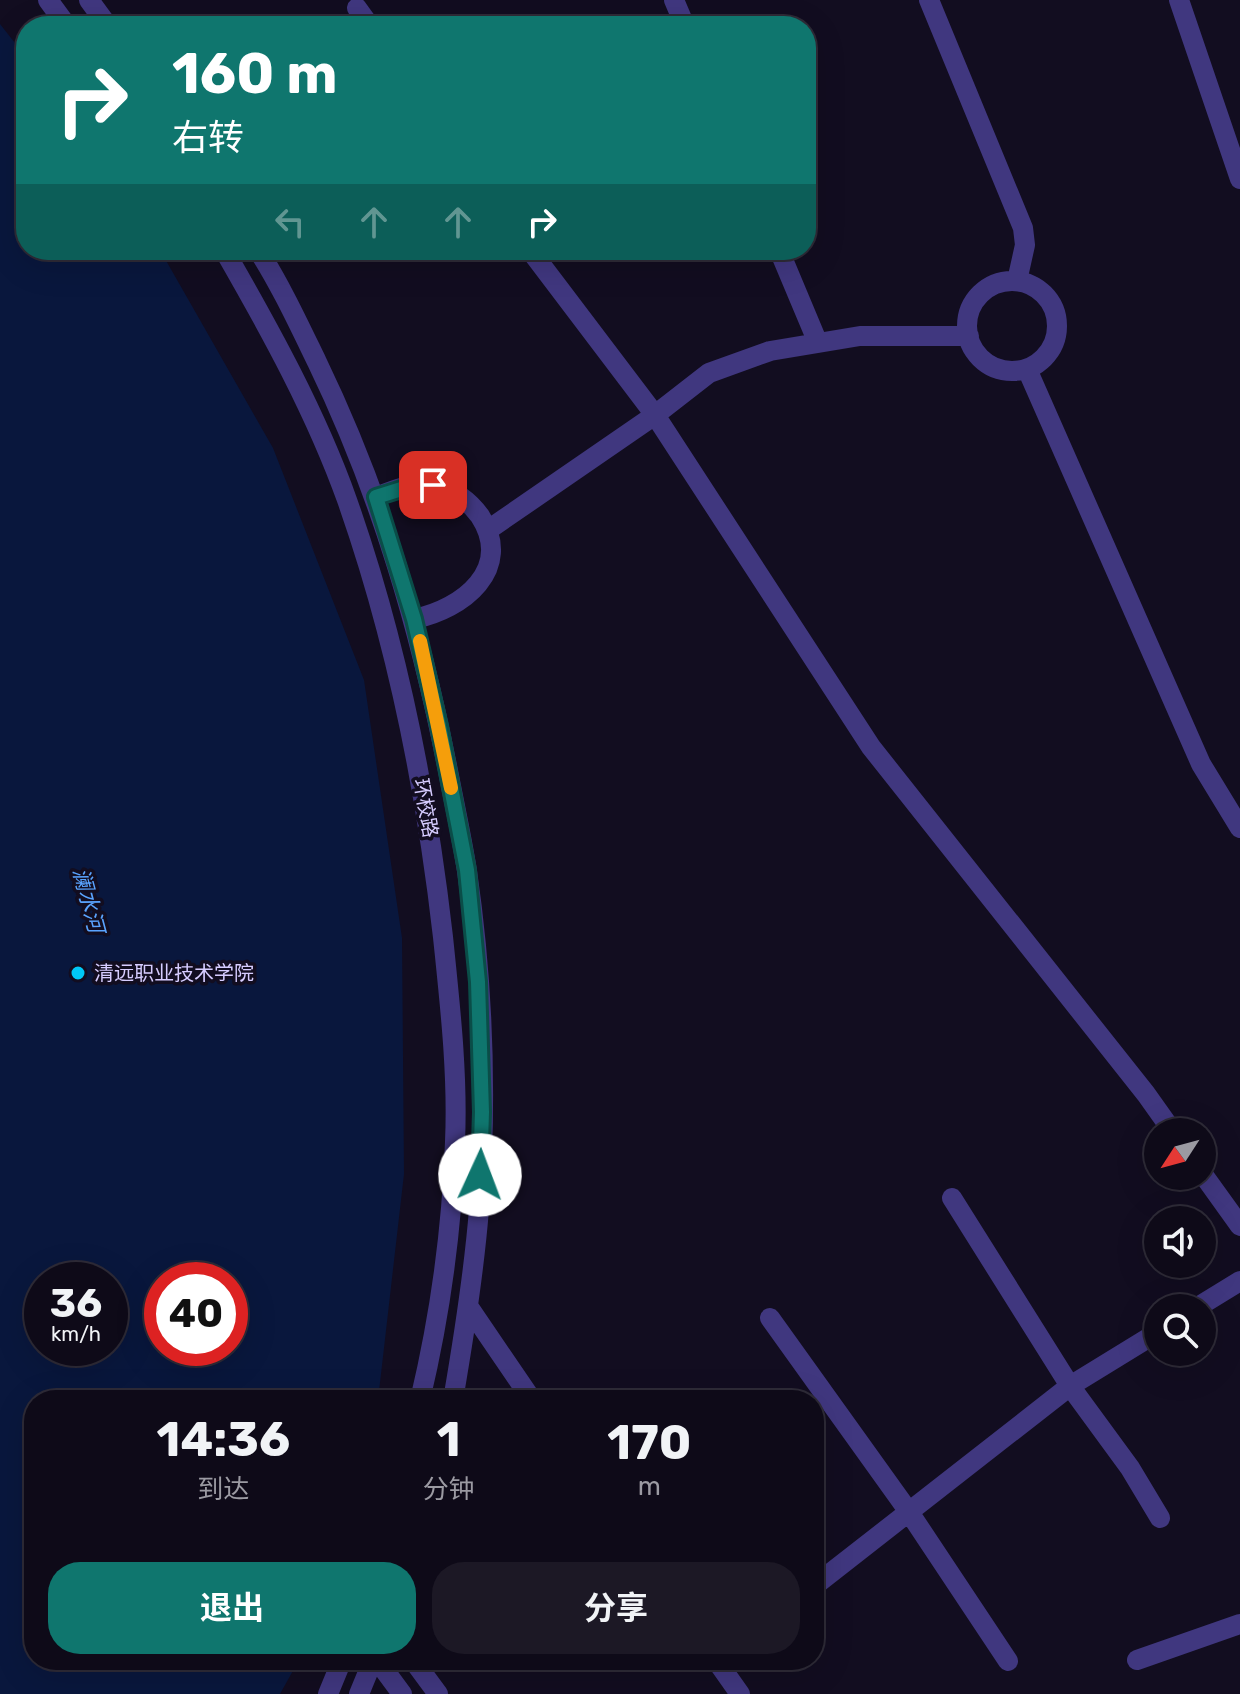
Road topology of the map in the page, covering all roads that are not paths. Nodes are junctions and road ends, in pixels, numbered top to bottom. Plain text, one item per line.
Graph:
1 (929, 0) edge
2 (1179, 0) edge
3 (357, 8) dead end
4 (363, 16) edge
5 (1240, 179) edge
6 (230, 260) edge
7 (263, 260) edge
8 (538, 260) edge
9 (783, 260) edge
10 (1017, 281) junction
11 (969, 336) junction
12 (818, 343) junction
13 (1027, 369) junction
14 (655, 415) junction
15 (376, 497) junction
16 (488, 530) junction
17 (414, 619) junction
18 (1240, 828) edge
19 (1163, 1118) edge
20 (1214, 1190) edge
21 (952, 1198) dead end
22 (1240, 1226) edge
23 (1240, 1281) edge
24 (1216, 1296) edge
25 (470, 1309) junction
26 (770, 1318) dead end
27 (1144, 1341) edge
28 (1070, 1386) junction
29 (422, 1390) edge
30 (455, 1390) edge
31 (525, 1390) edge
32 (822, 1390) edge
33 (824, 1393) edge
34 (909, 1512) junction
35 (1160, 1518) dead end
36 (824, 1578) edge
37 (1240, 1624) edge
38 (1137, 1660) dead end
39 (1008, 1661) dead end
40 (338, 1670) edge
41 (370, 1670) edge
42 (383, 1670) edge
43 (420, 1670) edge
44 (724, 1670) edge
45 (328, 1694) edge
46 (359, 1694) edge
47 (402, 1694) edge
48 (438, 1694) edge
49 (740, 1694) edge

1 - 10 street
2 - 5 street
3 - 4 street
6 - 29 street, 环校路
7 - 15 street, 环校路
8 - 14 street
9 - 12 street
10 - 11 street
10 - 13 street
11 - 12 street
11 - 13 street
12 - 14 street
13 - 18 street
14 - 16 street
14 - 19 street
15 - 16 street
15 - 17 street, 环校路
16 - 17 street
17 - 25 street, 环校路
20 - 22 street
21 - 28 street
23 - 24 street
25 - 30 street, 环校路
25 - 31 street
26 - 32 street
27 - 28 street
28 - 34 street
28 - 35 street
33 - 34 street
34 - 36 street
34 - 39 street
37 - 38 street
40 - 45 street
41 - 46 street
42 - 47 street
43 - 48 street
44 - 49 street

